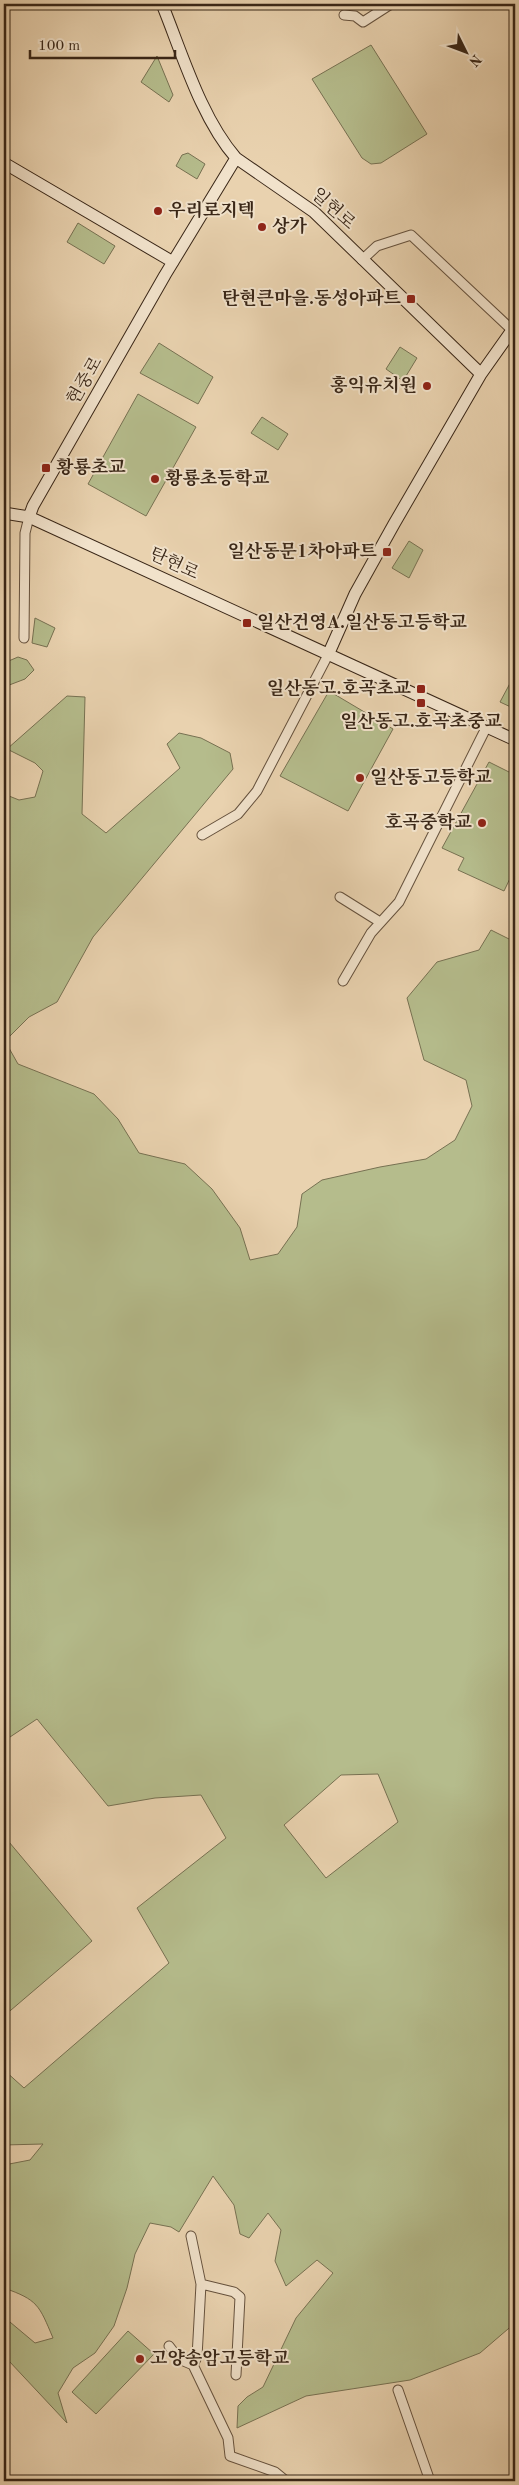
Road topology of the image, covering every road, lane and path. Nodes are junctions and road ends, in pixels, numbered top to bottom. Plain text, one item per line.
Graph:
1 (162, 4) edge
2 (391, 4) edge
3 (344, 15) dead end
4 (236, 158) junction
5 (4, 163) edge
6 (362, 260) junction
7 (173, 262) junction
8 (514, 328) edge
9 (481, 374) junction
10 (4, 513) edge
11 (29, 517) junction
12 (24, 638) dead end
13 (328, 655) junction
14 (487, 726) junction
15 (515, 740) edge
16 (202, 835) dead end
17 (340, 897) dead end
18 (380, 922) junction
19 (343, 981) dead end
20 (191, 2236) dead end
21 (202, 2284) junction
22 (169, 2346) dead end
23 (193, 2365) junction
24 (236, 2375) dead end
25 (398, 2390) dead end
26 (286, 2481) edge
27 (430, 2481) edge

1 - 4 main road, 일현로
2 - 3 street
4 - 6 main road, 일현로
4 - 7 main road, 현중로
5 - 7 main road
6 - 8 street
6 - 9 main road, 일현로
7 - 11 main road, 현중로
8 - 9 main road
9 - 13 main road
10 - 11 main road, 탄현로
11 - 12 street
11 - 13 main road, 탄현로
13 - 14 main road, 탄현로
13 - 16 street
14 - 15 main road, 탄현로
14 - 18 street
17 - 18 street
18 - 19 street
20 - 21 street
21 - 23 street
21 - 24 street
22 - 23 street
23 - 26 street
25 - 27 street

